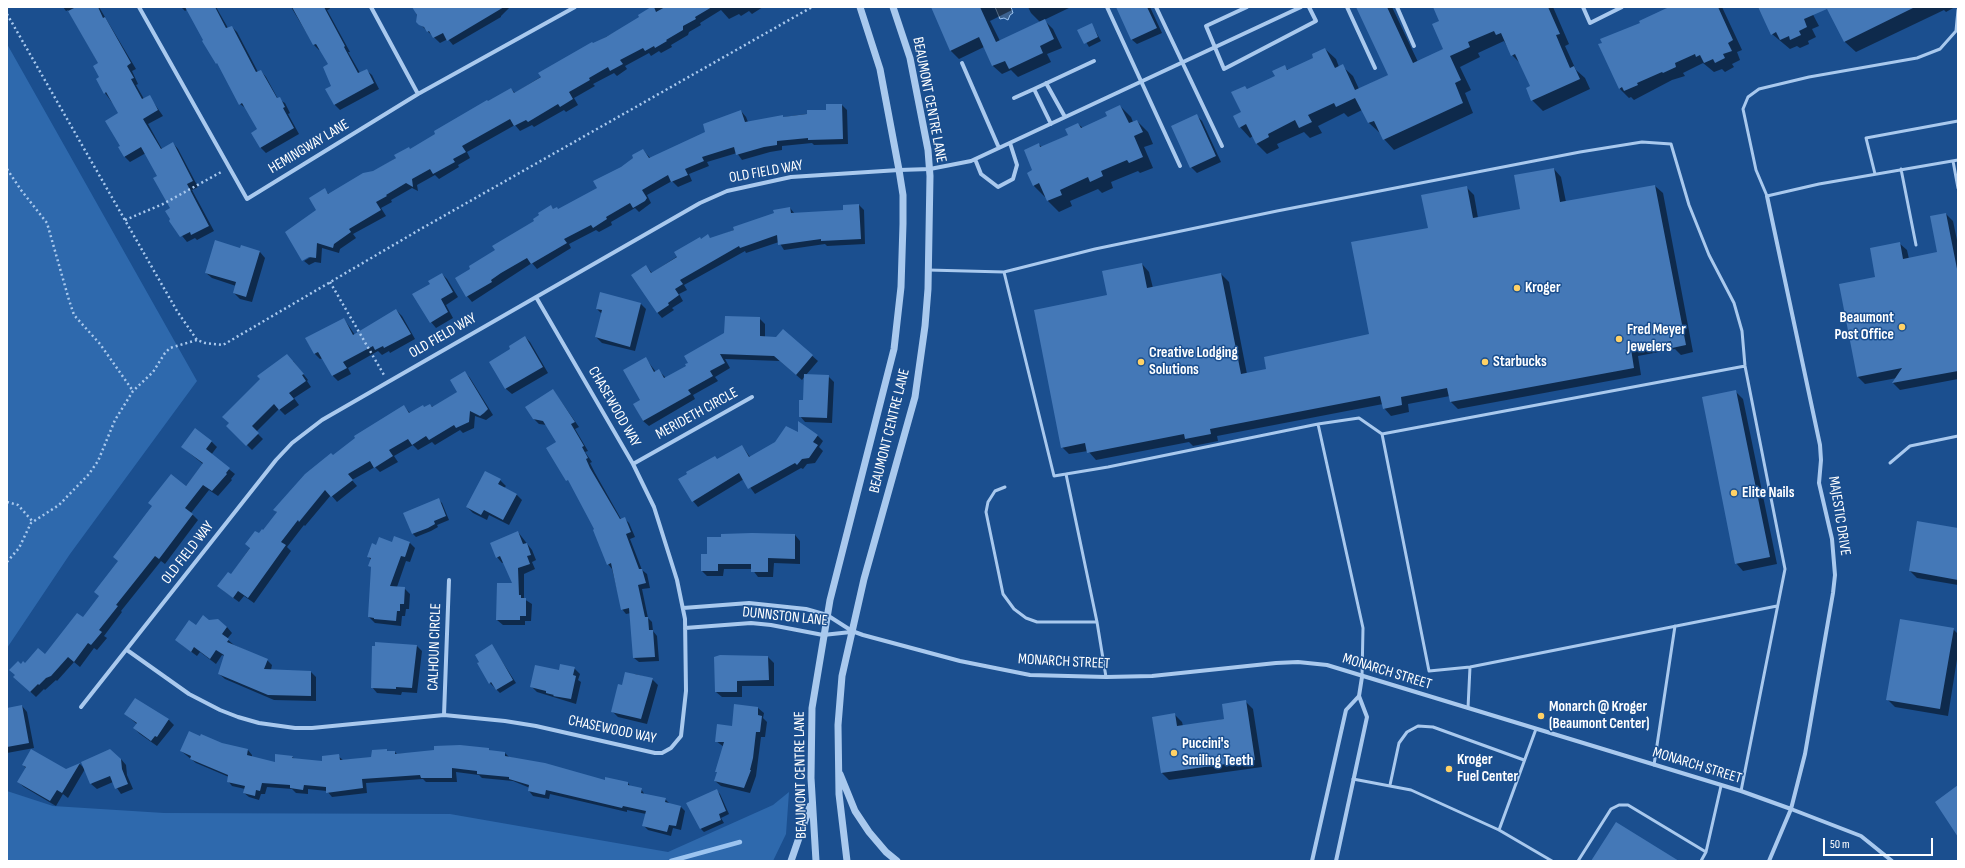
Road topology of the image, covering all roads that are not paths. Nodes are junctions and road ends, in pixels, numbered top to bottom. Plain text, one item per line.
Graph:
1 (139, 7) edge
2 (371, 7) edge
3 (575, 7) edge
4 (860, 7) edge
5 (893, 7) edge
6 (1107, 7) edge
7 (1156, 7) edge
8 (1247, 7) edge
9 (1301, 7) edge
10 (1309, 7) edge
11 (1347, 7) edge
12 (1397, 7) edge
13 (1583, 7) edge
14 (1622, 7) edge
15 (1958, 10) edge
16 (1414, 46) dead end
17 (1214, 48) junction
18 (1094, 61) dead end
19 (962, 63) dead end
20 (1181, 63) junction
21 (1375, 68) dead end
22 (1142, 81) junction
23 (1046, 83) junction
24 (1034, 89) junction
25 (418, 94) junction
26 (1014, 98) dead end
27 (1065, 117) junction
28 (1958, 121) edge
29 (1050, 124) junction
30 (1010, 143) junction
31 (1222, 146) dead end
32 (999, 148) junction
33 (975, 160) junction
34 (1958, 160) edge
35 (1952, 161) junction
36 (1180, 166) dead end
37 (930, 169) junction
38 (1901, 169) junction
39 (899, 170) junction
40 (1875, 174) junction
41 (1958, 188) edge
42 (1767, 196) junction
43 (1916, 245) dead end
44 (928, 270) junction
45 (1004, 272) junction
46 (536, 297) junction
47 (1746, 366) junction
48 (752, 397) dead end
49 (1318, 424) junction
50 (1382, 434) junction
51 (1958, 436) edge
52 (1890, 463) dead end
53 (633, 464) junction
54 (1066, 474) junction
55 (1005, 487) dead end
56 (449, 580) dead end
57 (1777, 606) junction
58 (683, 608) junction
59 (827, 615) junction
60 (1097, 622) junction
61 (1675, 626) junction
62 (685, 628) junction
63 (852, 632) junction
64 (824, 635) junction
65 (127, 650) junction
66 (1470, 667) junction
67 (1106, 677) junction
68 (1362, 677) junction
69 (1359, 696) junction
70 (81, 707) dead end
71 (1468, 708) junction
72 (444, 716) junction
73 (1536, 729) junction
74 (1524, 760) junction
75 (1654, 765) junction
76 (838, 771) junction
77 (1353, 779) junction
78 (1390, 785) junction
79 (1722, 786) junction
80 (1741, 791) junction
81 (812, 800) junction
82 (1791, 808) junction
83 (1499, 830) junction
84 (1706, 852) junction
85 (791, 861) edge
86 (816, 861) edge
87 (847, 861) edge
88 (898, 861) edge
89 (1312, 861) edge
90 (1336, 861) edge
91 (1552, 861) edge
92 (1578, 861) edge
93 (1701, 861) edge
94 (1769, 861) edge
95 (1892, 861) edge

1 - 25 street, HEMINGWAY LANE
2 - 25 street
3 - 25 street, HEMINGWAY LANE
4 - 39 street, BEAUMONT CENTRE LANE
5 - 37 street, BEAUMONT CENTRE LANE
6 - 22 street
7 - 20 street
8 - 17 street
9 - 17 street, OLD FIELD WAY
10 - 17 street
11 - 21 street
12 - 16 street
13 - 14 street
15 - 42 lane
17 - 20 street, OLD FIELD WAY
18 - 23 street
19 - 32 street
20 - 22 street, OLD FIELD WAY
20 - 31 street
22 - 27 street, OLD FIELD WAY
22 - 36 street
23 - 24 street
23 - 27 street
24 - 26 street
24 - 29 street
27 - 29 street, OLD FIELD WAY
28 - 40 lane
29 - 30 street, OLD FIELD WAY
30 - 32 street, OLD FIELD WAY
30 - 33 street
32 - 33 street, OLD FIELD WAY
33 - 37 street, OLD FIELD WAY
34 - 35 lane
35 - 38 lane
35 - 41 lane
37 - 39 street, OLD FIELD WAY
37 - 44 street, BEAUMONT CENTRE LANE
38 - 40 lane
38 - 43 lane
39 - 46 street, OLD FIELD WAY
39 - 59 street, BEAUMONT CENTRE LANE
40 - 42 lane
42 - 82 street, MAJESTIC DRIVE
44 - 45 lane
44 - 63 street, BEAUMONT CENTRE LANE
45 - 47 lane
45 - 54 lane
46 - 53 street, CHASEWOOD WAY
46 - 65 street, OLD FIELD WAY
47 - 50 lane
47 - 57 lane
48 - 53 street, MERIDETH CIRCLE
49 - 50 lane
49 - 54 lane
49 - 68 lane
50 - 66 lane
51 - 52 lane
53 - 58 street, CHASEWOOD WAY
54 - 60 lane
55 - 60 lane
56 - 72 street, CALHOUN CIRCLE
57 - 61 lane
57 - 80 lane
58 - 59 street, DUNNSTON LANE
58 - 62 street, CHASEWOOD WAY
59 - 63 street, DUNNSTON LANE
59 - 64 street, BEAUMONT CENTRE LANE
60 - 67 lane
61 - 66 lane
61 - 75 lane
62 - 64 street, DUNNSTON LANE
62 - 72 street, CHASEWOOD WAY
63 - 64 street, DUNNSTON LANE
63 - 67 street, MONARCH STREET
63 - 76 street, BEAUMONT CENTRE LANE
64 - 81 street, BEAUMONT CENTRE LANE
65 - 70 street, OLD FIELD WAY
65 - 72 street, CHASEWOOD WAY
66 - 71 lane
67 - 68 street, MONARCH STREET
68 - 69 street
68 - 71 street, MONARCH STREET
69 - 77 street
69 - 89 street
71 - 73 street, MONARCH STREET
73 - 74 lane
73 - 75 street, MONARCH STREET
74 - 78 lane
74 - 83 lane
75 - 79 street, MONARCH STREET
76 - 87 street, BEAUMONT CENTRE LANE
76 - 88 street
77 - 78 lane
77 - 90 street
78 - 83 lane
79 - 80 street, MONARCH STREET
79 - 84 lane
80 - 82 street, MONARCH STREET
81 - 85 street
81 - 86 street, BEAUMONT CENTRE LANE
82 - 94 street, MAJESTIC DRIVE
82 - 95 street, MONARCH STREET
83 - 91 lane
84 - 92 lane
84 - 93 lane

